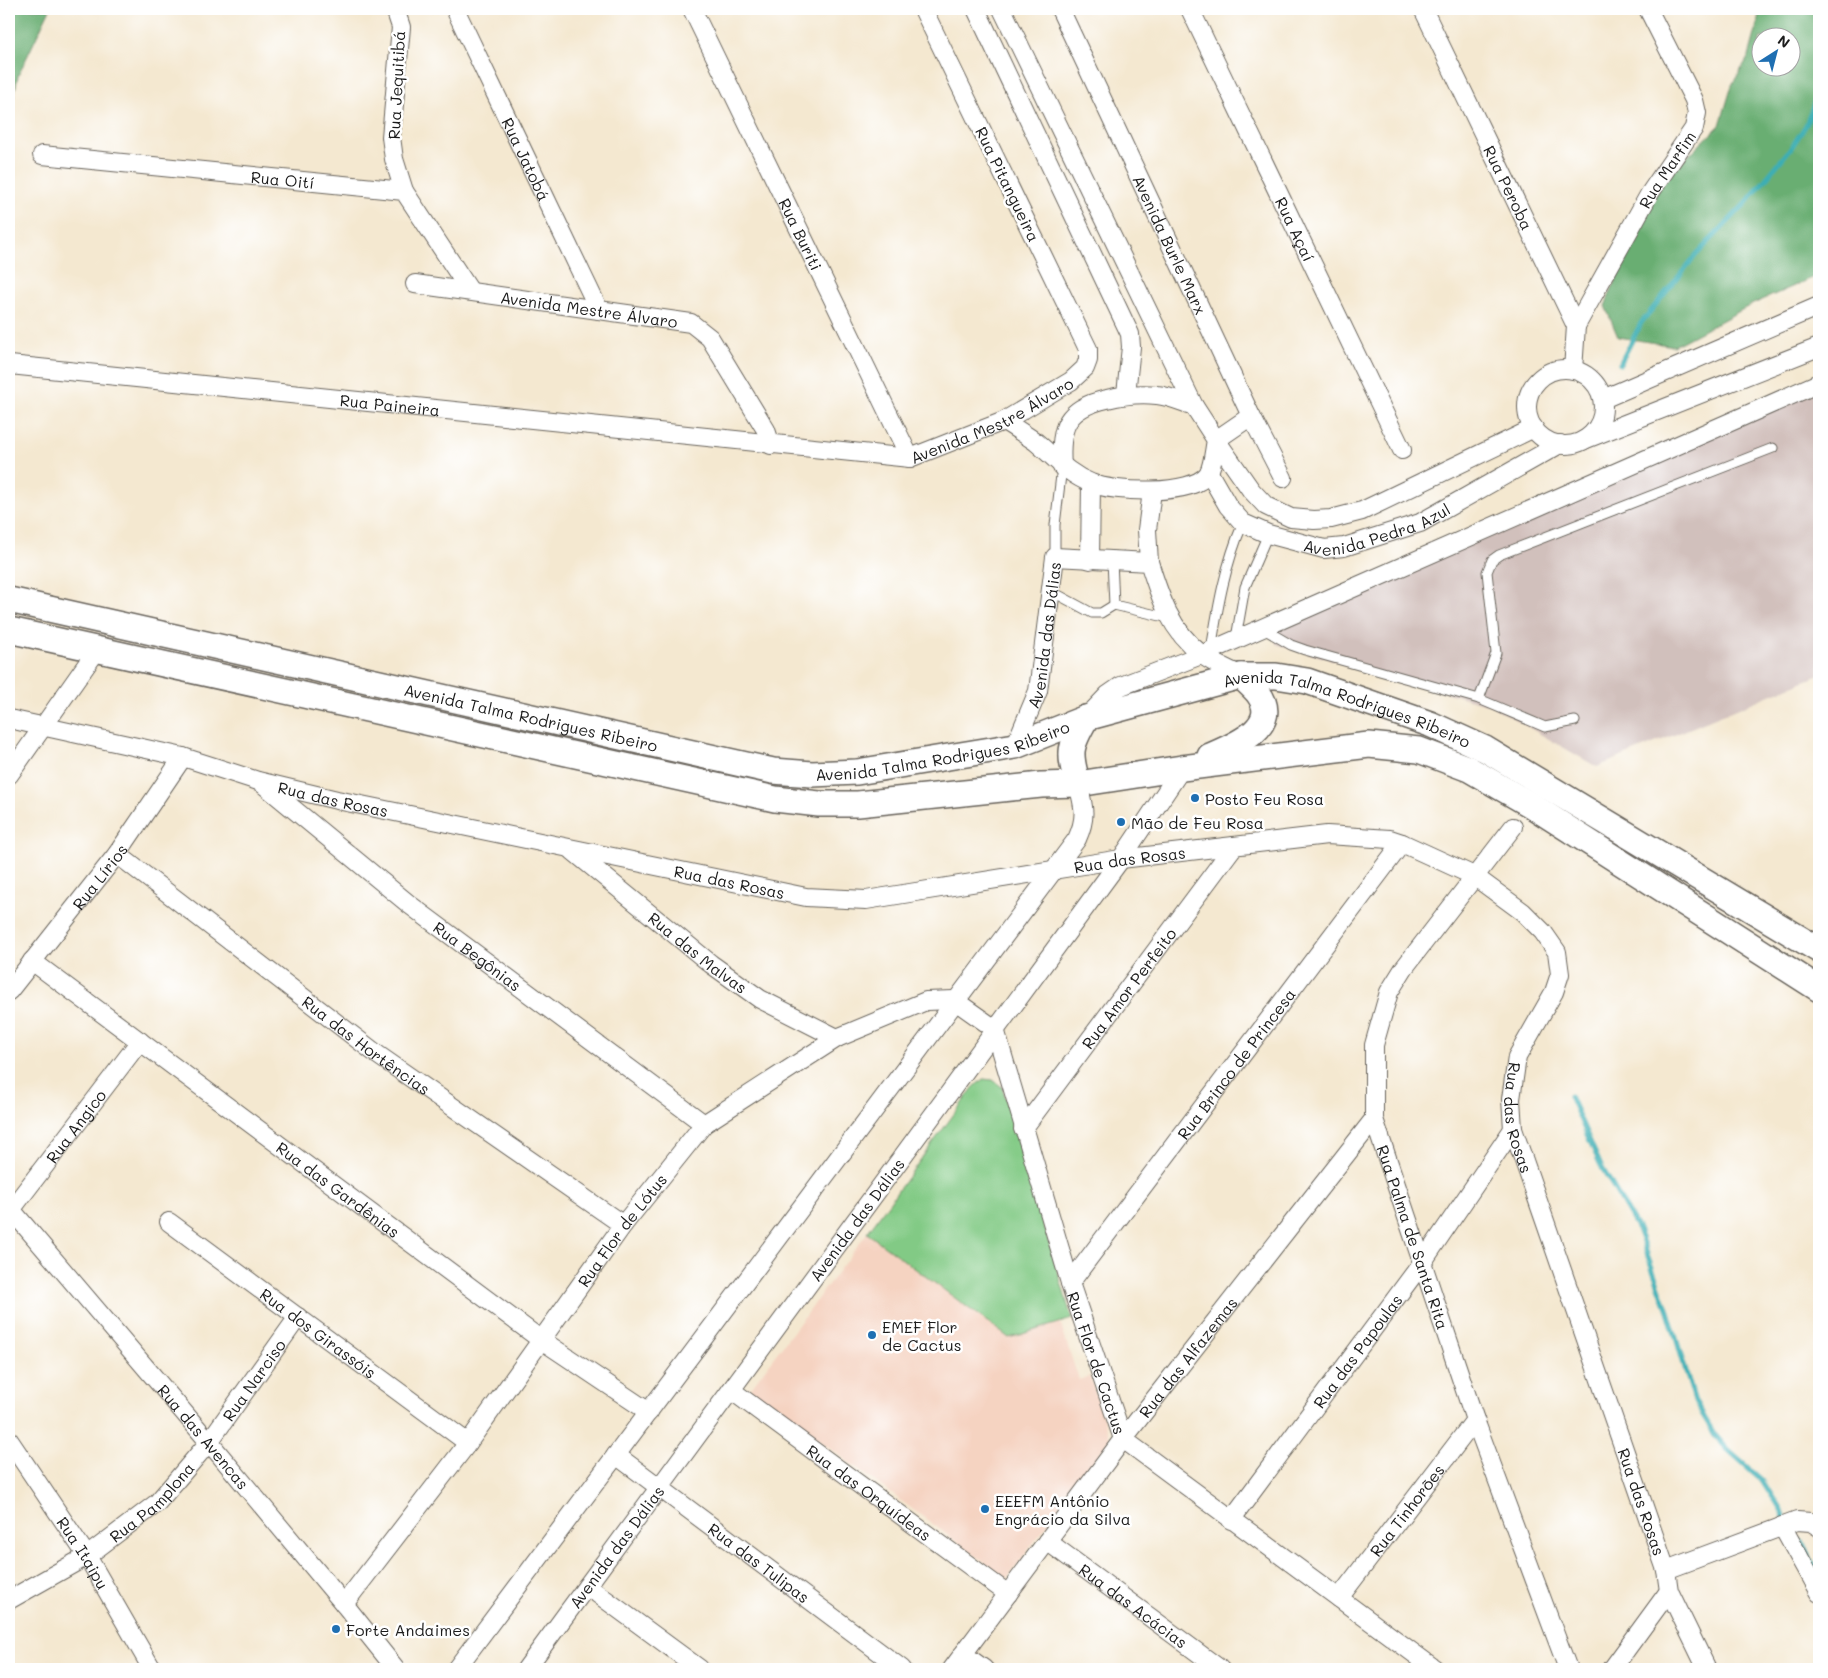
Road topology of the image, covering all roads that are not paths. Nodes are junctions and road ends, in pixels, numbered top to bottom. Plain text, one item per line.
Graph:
1 (395, 9) edge
2 (455, 9) edge
3 (692, 9) edge
4 (923, 9) edge
5 (976, 9) edge
6 (1002, 9) edge
7 (1060, 9) edge
8 (1190, 9) edge
9 (1423, 9) edge
10 (1648, 9) edge
11 (42, 155) dead end
12 (404, 191) junction
13 (415, 284) dead end
14 (470, 291) junction
15 (1819, 305) edge
16 (599, 310) junction
17 (1576, 326) junction
18 (1819, 347) edge
19 (1088, 360) joint
20 (10, 365) dead end
21 (1573, 370) junction
22 (1819, 383) edge
23 (1126, 394) junction
24 (1603, 400) junction
25 (1194, 406) junction
26 (1251, 416) junction
27 (1004, 421) junction
28 (1065, 428) junction
29 (1534, 428) junction
30 (1216, 440) junction
31 (1584, 440) junction
32 (1035, 442) junction
33 (1560, 444) junction
34 (771, 445) junction
35 (1773, 448) dead end
36 (1402, 450) dead end
37 (910, 458) junction
38 (1062, 467) junction
39 (1209, 473) junction
40 (1283, 478) dead end
41 (1091, 484) junction
42 (1152, 491) junction
43 (1243, 523) junction
44 (1268, 534) junction
45 (1055, 557) junction
46 (1090, 560) junction
47 (1112, 560) junction
48 (1149, 562) junction
49 (1051, 591) junction
50 (9, 600) edge
51 (1114, 605) junction
52 (1169, 618) junction
53 (1262, 628) junction
54 (9, 630) edge
55 (1236, 638) junction
56 (97, 650) junction
57 (1206, 652) junction
58 (1241, 676) junction
59 (1479, 699) junction
60 (1086, 718) junction
61 (9, 719) edge
62 (1575, 721) dead end
63 (44, 725) junction
64 (1015, 746) junction
65 (183, 757) junction
66 (1182, 768) junction
67 (9, 775) edge
68 (258, 781) junction
69 (1078, 784) junction
70 (1513, 827) dead end
71 (1402, 843) junction
72 (1234, 846) junction
73 (571, 849) junction
74 (117, 854) junction
75 (1121, 859) junction
76 (1052, 871) junction
77 (1474, 876) junction
78 (1819, 950) edge
79 (32, 961) junction
80 (1819, 989) edge
81 (9, 991) edge
82 (954, 1000) junction
83 (995, 1029) junction
84 (837, 1038) junction
85 (140, 1041) junction
86 (1374, 1119) junction
87 (704, 1124) junction
88 (1023, 1129) junction
89 (1513, 1129) junction
90 (10, 1208) edge
91 (169, 1222) dead end
92 (623, 1225) junction
93 (1422, 1263) junction
94 (1070, 1283) junction
95 (298, 1317) junction
96 (540, 1339) junction
97 (731, 1390) junction
98 (649, 1412) junction
99 (1475, 1420) junction
100 (1123, 1439) junction
101 (9, 1440) edge
102 (209, 1442) junction
103 (468, 1443) junction
104 (616, 1455) junction
105 (659, 1488) junction
106 (1231, 1520) junction
107 (1787, 1524) junction
108 (1819, 1527) edge
109 (1047, 1541) junction
110 (87, 1556) junction
111 (1666, 1570) junction
112 (587, 1586) junction
113 (1669, 1591) junction
114 (1819, 1593) edge
115 (1008, 1594) junction
116 (1338, 1598) junction
117 (9, 1600) edge
118 (344, 1604) junction
119 (963, 1654) junction
120 (152, 1669) edge
121 (396, 1669) edge
122 (456, 1669) edge
123 (526, 1669) edge
124 (700, 1669) edge
125 (902, 1669) edge
126 (952, 1669) edge
127 (984, 1669) edge
128 (1220, 1669) edge
129 (1435, 1669) edge
130 (1568, 1669) edge
131 (1612, 1669) edge
132 (1707, 1669) edge

1 - 12 street, Rua Jequitibá
2 - 16 street, Rua Jatobá
3 - 37 street, Rua Buriti
4 - 19 street, Rua Pitangueira
5 - 23 street
6 - 25 street
7 - 26 street, Avenida Burle Marx
8 - 36 street, Rua Açaí
9 - 17 street, Rua Peroba
10 - 17 street, Rua Marfim
11 - 12 street, Rua Oití
12 - 14 street
13 - 14 street, Avenida Mestre Álvaro
14 - 16 street, Avenida Mestre Álvaro
15 - 24 street
16 - 34 street, Avenida Mestre Álvaro
17 - 21 street, Rua Peroba
18 - 31 street
19 - 27 street, Avenida Mestre Álvaro
20 - 34 street, Rua Paineira
21 - 24 street
21 - 29 street
22 - 53 street
23 - 25 street
23 - 28 street
24 - 31 street
25 - 30 street
26 - 30 street
26 - 40 street, Avenida Burle Marx
27 - 32 street
27 - 37 street, Avenida Mestre Álvaro
28 - 32 street
28 - 38 street
29 - 30 street, Avenida Pedra Azul
29 - 33 street
30 - 39 street
31 - 33 street
32 - 38 street
33 - 44 street, Avenida Pedra Azul
34 - 37 street, Avenida Mestre Álvaro
35 - 59 lane
38 - 41 street
38 - 45 lane
39 - 42 street
39 - 43 street, Avenida Pedra Azul
41 - 42 street
41 - 46 street
42 - 48 street
43 - 44 street, Avenida Pedra Azul
43 - 57 lane
44 - 55 lane
45 - 46 street, Avenida das Dálias
45 - 49 street, Avenida das Dálias
46 - 47 street, Avenida das Dálias
47 - 48 street, Avenida das Dálias
47 - 51 lane
48 - 52 street
49 - 51 lane
49 - 64 street, Avenida das Dálias
50 - 64 main road, Avenida Talma Rodrigues Ribeiro
51 - 52 lane
52 - 57 street
53 - 55 street
53 - 59 lane
54 - 56 main road, Avenida Talma Rodrigues Ribeiro
55 - 57 street
56 - 63 street
56 - 69 main road, Avenida Talma Rodrigues Ribeiro
57 - 58 street
57 - 60 street
58 - 60 main road, Avenida Talma Rodrigues Ribeiro
58 - 66 main road
58 - 78 main road, Avenida Talma Rodrigues Ribeiro
59 - 62 lane
60 - 64 main road, Avenida Talma Rodrigues Ribeiro
60 - 69 main road
61 - 63 street, Rua das Rosas
63 - 65 street, Rua das Rosas
63 - 67 street
65 - 68 street, Rua das Rosas
65 - 74 street, Rua Lírios
66 - 69 main road, Avenida Talma Rodrigues Ribeiro
66 - 75 street, Avenida das Dálias
66 - 80 main road, Avenida Talma Rodrigues Ribeiro
68 - 73 street, Rua das Rosas
68 - 87 street, Rua Begônias
69 - 76 street
70 - 77 street, Rua Palma de Santa Rita
71 - 72 street, Rua das Rosas
71 - 77 street, Rua das Rosas
71 - 94 street, Rua Brinco de Princesa
72 - 75 street, Rua das Rosas
72 - 88 street, Rua Amor Perfeito
73 - 76 street, Rua das Rosas
73 - 84 street, Rua das Malvas
74 - 79 street, Rua Lírios
74 - 92 street, Rua das Hortências
75 - 76 street, Rua das Rosas
75 - 83 street, Avenida das Dálias
76 - 82 street
77 - 86 street, Rua Palma de Santa Rita
77 - 89 street, Rua das Rosas
79 - 81 street, Rua Lírios
79 - 85 street, Rua das Gardênias
82 - 83 street
82 - 84 street, Rua Flor de Lótus
82 - 98 street
83 - 88 street, Rua Flor de Cactus
83 - 97 street, Avenida das Dálias
84 - 87 street, Rua Flor de Lótus
85 - 90 street, Rua Angico
85 - 96 street, Rua das Gardênias
86 - 93 street, Rua Palma de Santa Rita
86 - 100 street, Rua das Alfazemas
87 - 92 street, Rua Flor de Lótus
88 - 94 street, Rua Flor de Cactus
89 - 93 street, Rua das Papoulas
89 - 111 street, Rua das Rosas
90 - 102 street, Rua das Avencas
91 - 95 street, Rua dos Girassóis
92 - 96 street, Rua Flor de Lótus
93 - 99 street, Rua Palma de Santa Rita
93 - 106 street, Rua das Papoulas
94 - 100 street, Rua Flor de Cactus
95 - 102 street, Rua Narciso
95 - 103 street, Rua dos Girassóis
96 - 98 street, Rua das Gardênias
96 - 103 street, Rua Flor de Lótus
97 - 105 street, Avenida das Dálias
97 - 115 street, Rua das Orquídeas
98 - 104 street
99 - 116 street, Rua Tinhorões
99 - 130 street, Rua Palma de Santa Rita
100 - 106 street, Rua Flor de Cactus
100 - 109 street, Rua das Alfazemas
101 - 110 street, Rua Itaipu
102 - 110 street, Rua Pamplona
102 - 118 street, Rua das Avencas
103 - 118 street, Rua Flor de Lótus
104 - 105 street, Rua das Tulipas
104 - 122 street
105 - 112 street, Avenida das Dálias
105 - 125 street, Rua das Tulipas
106 - 116 street, Rua Flor de Cactus
107 - 108 street
107 - 111 street
107 - 114 street
109 - 115 street, Rua das Alfazemas
109 - 128 street, Rua das Acácias
110 - 117 street, Rua Pamplona
110 - 120 street, Rua Itaipu
111 - 113 street, Rua das Rosas
112 - 123 street, Avenida das Dálias
112 - 124 street
113 - 131 street
113 - 132 street, Rua das Rosas
115 - 119 street, Rua das Alfazemas
116 - 129 street, Rua Flor de Cactus
118 - 121 street, Rua das Avencas
119 - 126 street, Rua das Alfazemas
119 - 127 street

